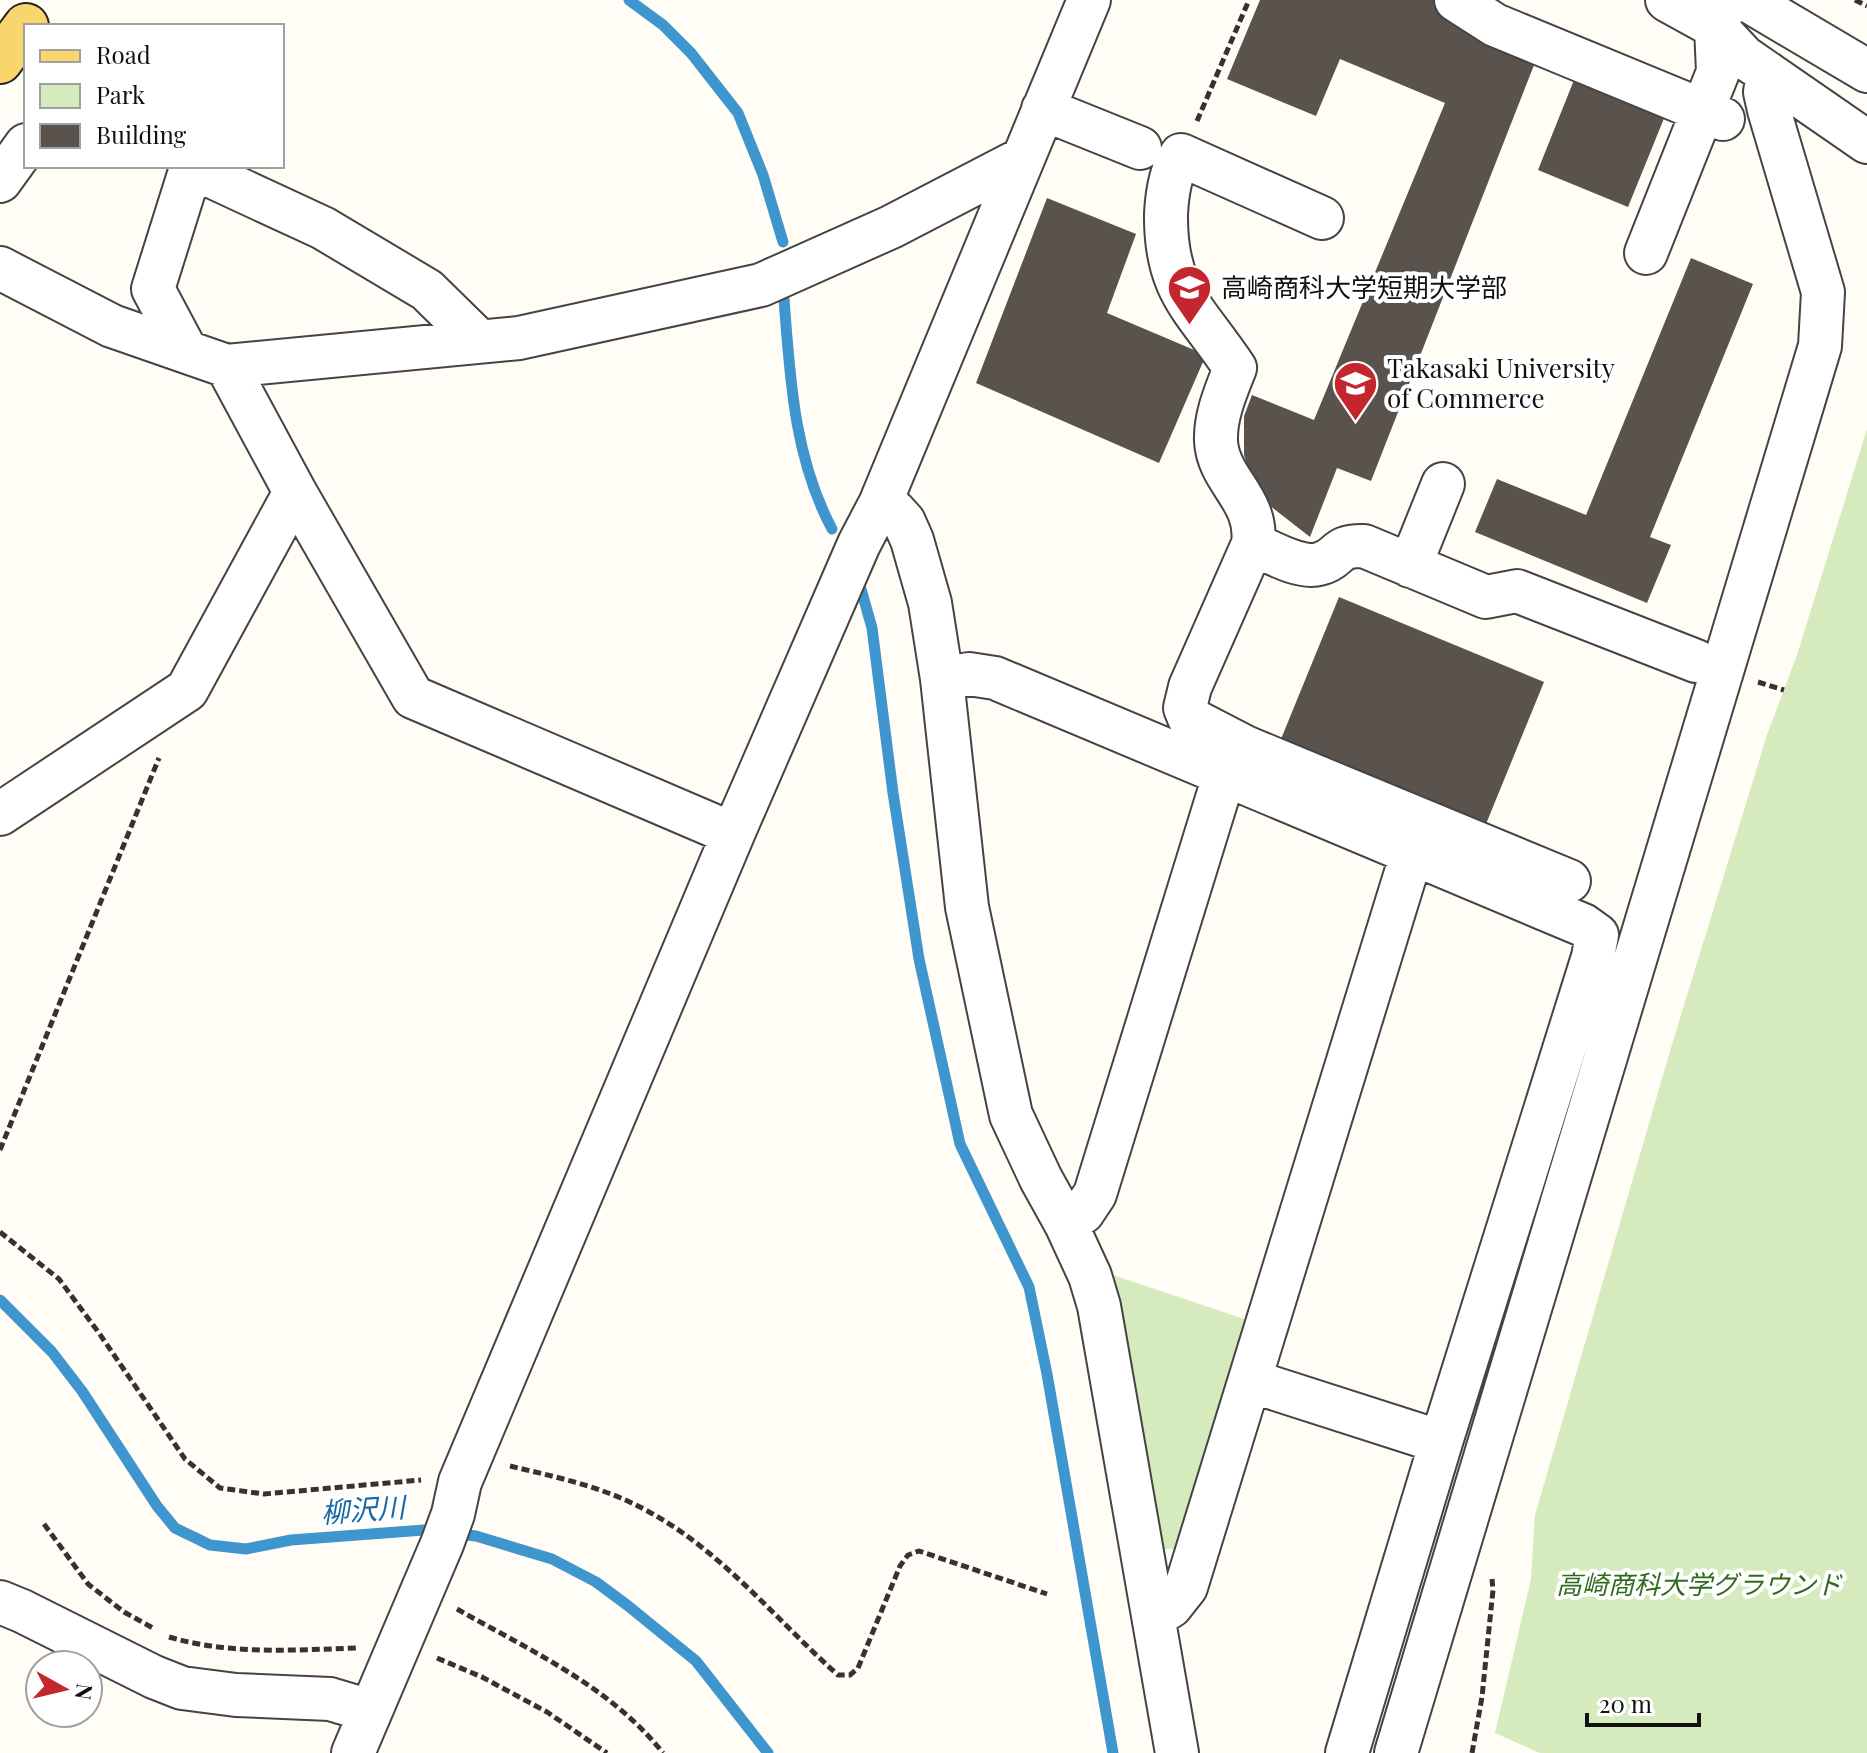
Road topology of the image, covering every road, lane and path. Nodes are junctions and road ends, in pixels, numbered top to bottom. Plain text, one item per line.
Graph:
1 (45, 0) edge
2 (1089, 0) edge
3 (1249, 0) edge
4 (1456, 0) edge
5 (1667, 0) edge
6 (1747, 0) edge
7 (1855, 0) edge
8 (1867, 6) edge
9 (1721, 14) edge
10 (27, 24) edge
11 (24, 29) edge
12 (0, 61) edge
13 (1867, 71) edge
14 (1768, 75) junction
15 (1714, 100) junction
16 (1043, 109) junction
17 (1867, 142) edge
18 (24, 148) edge
19 (1140, 148) dead end
20 (1181, 155) junction
21 (1022, 159) junction
22 (190, 168) edge
23 (192, 168) edge
24 (0, 181) edge
25 (1322, 218) dead end
26 (1646, 253) dead end
27 (0, 268) edge
28 (479, 341) junction
29 (186, 351) junction
30 (227, 366) junction
31 (1443, 484) dead end
32 (295, 492) junction
33 (880, 504) junction
34 (1253, 544) junction
35 (1410, 566) junction
36 (1696, 661) dead end
37 (942, 679) junction
38 (163, 748) dead end
39 (1224, 776) junction
40 (0, 814) edge
41 (733, 834) junction
42 (1412, 853) junction
43 (1569, 881) dead end
44 (0, 1150) edge
45 (1066, 1224) junction
46 (0, 1232) edge
47 (1251, 1381) junction
48 (1441, 1442) junction
49 (457, 1499) junction
50 (44, 1524) dead end
51 (1462, 1534) junction
52 (1047, 1594) dead end
53 (0, 1602) edge
54 (452, 1606) dead end
55 (1154, 1617) junction
56 (400, 1646) junction
57 (370, 1711) junction
58 (353, 1753) edge
59 (607, 1753) edge
60 (663, 1753) edge
61 (1177, 1753) edge
62 (1347, 1753) edge
63 (1396, 1753) edge
64 (1472, 1753) edge

1 - 10 main road
2 - 16 street
3 - 20 path
4 - 15 street
5 - 9 street
6 - 13 street
7 - 8 path
9 - 14 street
9 - 15 street
11 - 12 main road
14 - 17 street
14 - 51 street
15 - 26 street
16 - 19 street
16 - 21 street
18 - 24 street
20 - 25 street
20 - 34 street
21 - 28 street
21 - 33 street
22 - 29 street
23 - 28 street
27 - 29 street
28 - 30 street
29 - 30 street
30 - 32 street
31 - 35 street
32 - 40 street
32 - 41 street
33 - 37 street
33 - 41 street
34 - 35 street
34 - 43 street
35 - 36 street
37 - 39 street
37 - 45 street
38 - 44 path
39 - 42 street
39 - 45 street
41 - 49 street
42 - 47 street
42 - 48 street
45 - 55 street
46 - 49 path
47 - 48 street
47 - 55 street
48 - 62 street
49 - 52 path
49 - 56 street
50 - 56 path
51 - 63 street
51 - 64 path
53 - 57 street
54 - 60 path
55 - 61 street
56 - 57 street
56 - 59 path
57 - 58 street

